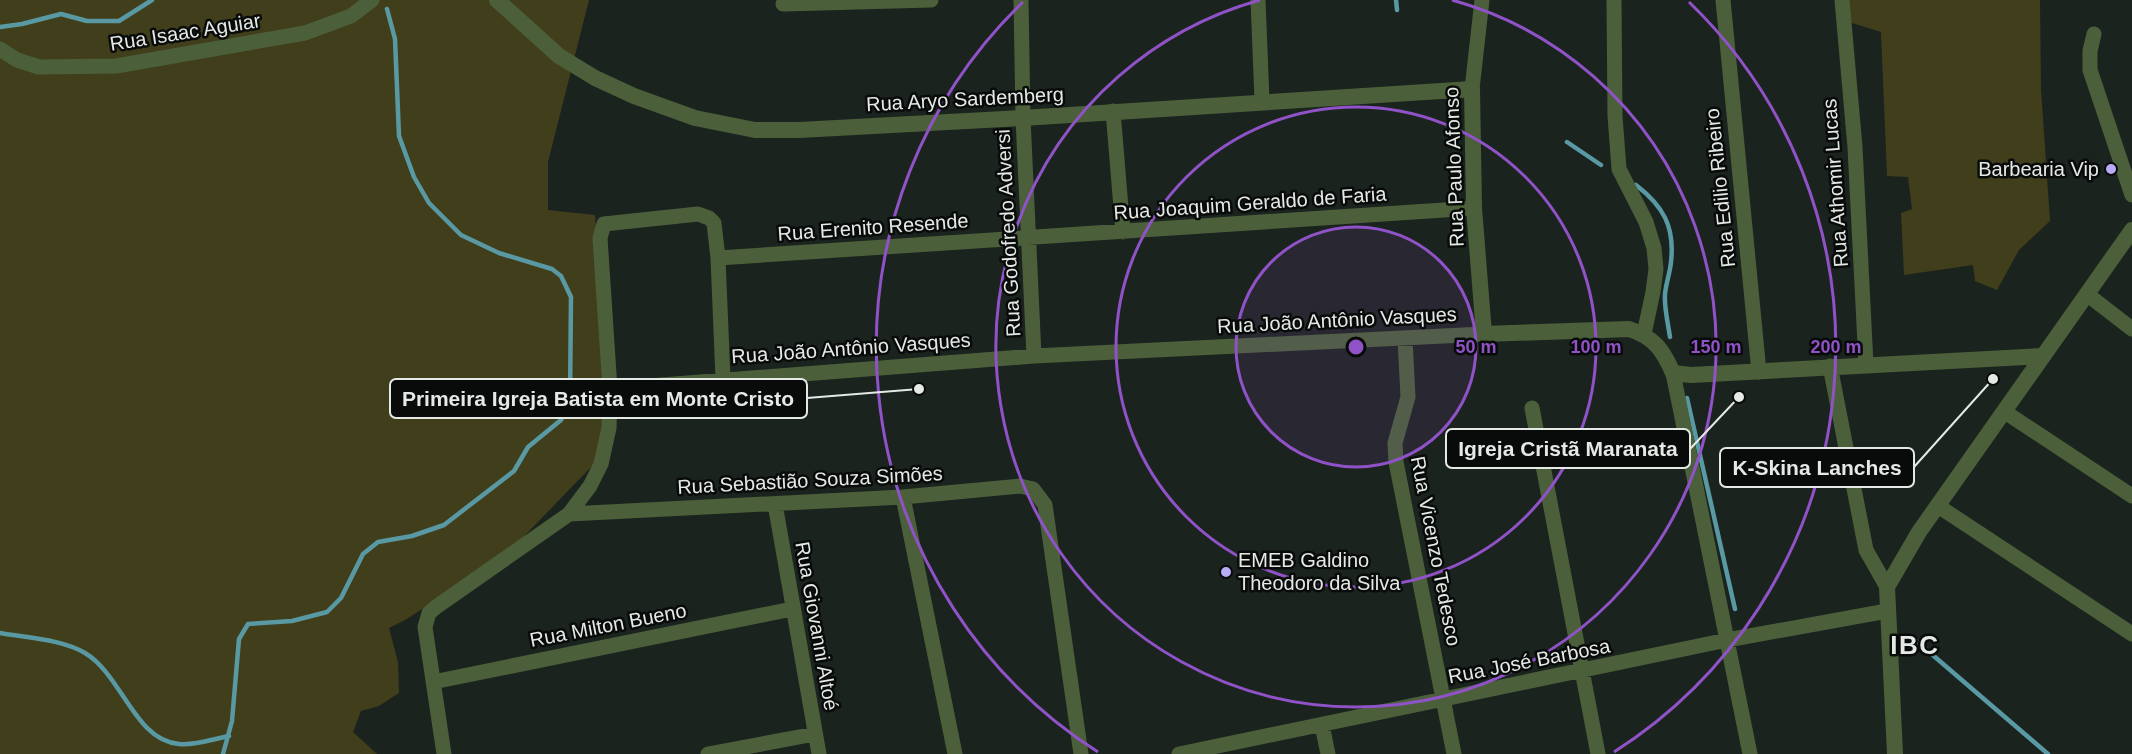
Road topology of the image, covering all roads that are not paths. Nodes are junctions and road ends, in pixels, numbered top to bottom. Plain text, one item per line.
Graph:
1 (372, 0) edge
2 (497, 0) edge
3 (931, 0) edge
4 (1021, 0) edge
5 (1258, 0) edge
6 (1482, 0) edge
7 (1614, 0) edge
8 (1723, 0) edge
9 (1842, 0) edge
10 (783, 4) dead end
11 (2094, 34) dead end
12 (0, 49) edge
13 (1472, 89) junction
14 (1262, 100) junction
15 (1113, 111) junction
16 (1023, 118) junction
17 (2132, 195) edge
18 (1474, 208) junction
19 (2132, 230) edge
20 (1123, 232) junction
21 (1030, 238) junction
22 (718, 258) junction
23 (2088, 295) junction
24 (2132, 329) edge
25 (1484, 334) junction
26 (1644, 334) junction
27 (1405, 339) junction
28 (1034, 356) junction
29 (2043, 356) junction
30 (1866, 364) junction
31 (1830, 366) junction
32 (1759, 372) junction
33 (1673, 373) junction
34 (723, 379) junction
35 (610, 389) junction
36 (1532, 408) dead end
37 (2005, 412) junction
38 (2132, 496) edge
39 (903, 497) junction
40 (775, 504) junction
41 (1938, 506) junction
42 (569, 514) junction
43 (1887, 587) junction
44 (792, 609) junction
45 (1887, 610) junction
46 (2132, 634) edge
47 (1727, 640) junction
48 (1582, 672) junction
49 (433, 682) junction
50 (1443, 699) junction
51 (1322, 725) junction
52 (815, 734) junction
53 (1199, 752) edge
54 (444, 754) edge
55 (708, 754) edge
56 (819, 754) edge
57 (955, 754) edge
58 (1081, 754) edge
59 (1179, 754) edge
60 (1328, 754) edge
61 (1454, 754) edge
62 (1599, 754) edge
63 (1750, 754) edge
64 (1895, 754) edge

1 - 12 street, Rua Isaac Aguiar
2 - 16 street, Rua Aryo Sardemberg
3 - 10 street
4 - 16 street, Rua Godofredo Adversi
5 - 14 street
6 - 13 street, Rua Paulo Afonso
7 - 26 street
8 - 32 street, Rua Edilio Ribeiro
9 - 30 street, Rua Athomir Lucas
11 - 17 street
13 - 14 street, Rua Aryo Sardemberg
13 - 18 street, Rua Paulo Afonso
14 - 15 street, Rua Aryo Sardemberg
15 - 16 street, Rua Aryo Sardemberg
15 - 20 street
16 - 21 street, Rua Godofredo Adversi
18 - 20 street, Rua Joaquim Geraldo de Faria
18 - 25 street, Rua Paulo Afonso
19 - 23 street
20 - 21 street, Rua Joaquim Geraldo de Faria
21 - 22 street, Rua Erenito Resende
21 - 28 street, Rua Godofredo Adversi
22 - 34 street
22 - 35 street
23 - 24 street
23 - 29 street
25 - 26 street, Rua João Antônio Vasques
25 - 27 street, Rua João Antônio Vasques
26 - 33 street
27 - 28 street, Rua João Antônio Vasques
27 - 50 street, Rua Vicenzo Tedesco
28 - 34 street, Rua João Antônio Vasques
29 - 30 street
29 - 37 street
30 - 31 street
31 - 32 street
31 - 43 street
32 - 33 street
33 - 47 street
34 - 35 street, Rua João Antônio Vasques
35 - 42 street
36 - 48 street
37 - 38 street
37 - 41 street
39 - 40 street, Rua Sebastião Souza Simões
39 - 57 street
39 - 58 street, Rua Sebastião Souza Simões
40 - 42 street, Rua Sebastião Souza Simões
40 - 44 street, Rua Giovanni Altoé
41 - 43 street
41 - 46 street
42 - 49 street
43 - 45 street
44 - 49 street, Rua Milton Bueno
44 - 52 street, Rua Giovanni Altoé
45 - 47 street, Rua José Barbosa
45 - 64 street
47 - 48 street, Rua José Barbosa
47 - 63 street
48 - 50 street, Rua José Barbosa
48 - 62 street
49 - 54 street
50 - 51 street, Rua José Barbosa
50 - 61 street, Rua Vicenzo Tedesco
51 - 53 street, Rua José Barbosa
51 - 60 street
52 - 55 street
52 - 56 street, Rua Giovanni Altoé
53 - 59 street, Rua José Barbosa

